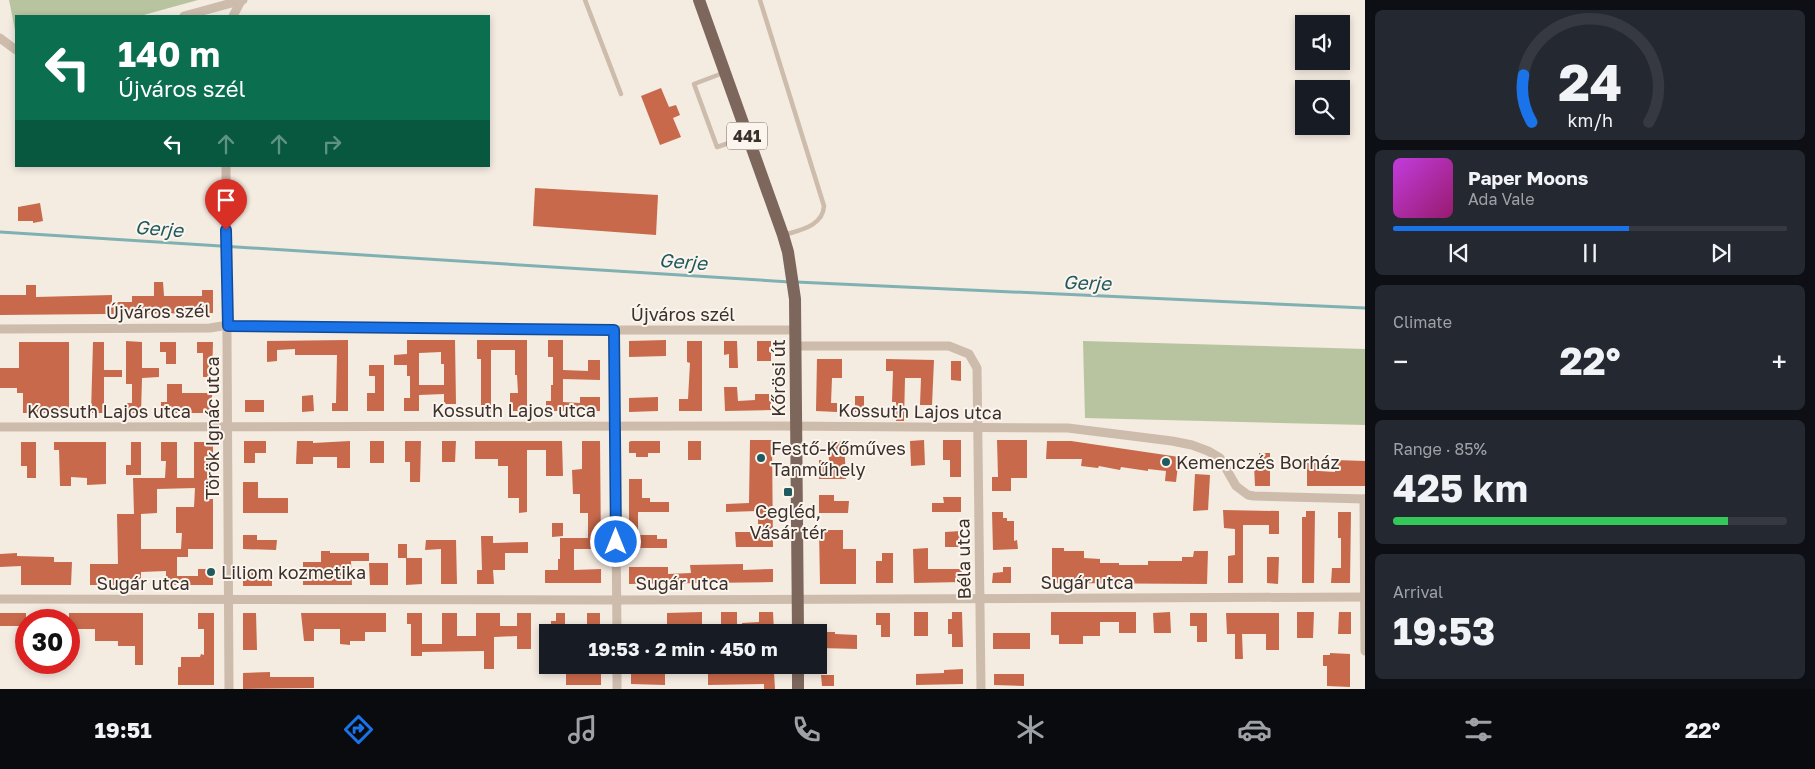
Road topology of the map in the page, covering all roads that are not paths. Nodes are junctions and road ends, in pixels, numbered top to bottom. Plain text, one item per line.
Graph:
1 (242, 0) edge
2 (585, 0) edge
3 (699, 0) edge
4 (760, 0) edge
5 (188, 15) edge
6 (234, 15) edge
7 (0, 38) edge
8 (15, 49) edge
9 (725, 73) junction
10 (621, 94) dead end
11 (747, 137) junction
12 (226, 167) edge
13 (783, 235) junction
14 (228, 326) junction
15 (0, 329) edge
16 (614, 330) junction
17 (796, 330) junction
18 (796, 346) junction
19 (796, 426) junction
20 (0, 427) edge
21 (228, 427) junction
22 (615, 427) junction
23 (978, 429) junction
24 (1365, 499) edge
25 (1365, 597) edge
26 (798, 598) junction
27 (980, 598) junction
28 (0, 599) edge
29 (229, 599) junction
30 (616, 600) junction
31 (616, 624) edge
32 (798, 624) edge
33 (1365, 651) edge
34 (617, 674) edge
35 (798, 674) edge
36 (229, 689) edge
37 (617, 689) edge
38 (798, 689) edge
39 (981, 689) edge

1 - 5 street
1 - 6 street
2 - 10 lane
3 - 9 main road, 441
4 - 13 lane
7 - 8 street
9 - 11 main road, 441
9 - 11 lane
11 - 13 main road, 441
12 - 14 street, Török Ignác utca
13 - 17 main road, Kőrösi út / 441
14 - 15 street, Újváros szél
14 - 16 street, Újváros szél
14 - 21 street, Török Ignác utca
16 - 17 street, Újváros szél
16 - 22 street
17 - 18 main road, Kőrösi út / 441
18 - 19 main road, Kőrösi út / 441
18 - 23 street
19 - 22 street, Kossuth Lajos utca
19 - 23 street, Kossuth Lajos utca
19 - 26 main road, Kőrösi út / 441
20 - 21 street, Kossuth Lajos utca
21 - 22 street, Kossuth Lajos utca
21 - 29 street, Török Ignác utca
22 - 30 street
23 - 24 street, Kossuth Lajos utca
23 - 27 street, Béla utca
24 - 25 street
25 - 27 street, Sugár utca
25 - 33 street
26 - 27 street, Sugár utca
26 - 30 street, Sugár utca
26 - 32 main road, Kőrösi út / 441
27 - 39 street, Béla utca
28 - 29 street, Sugár utca
29 - 30 street, Sugár utca
29 - 36 street, Török Ignác utca
30 - 31 street
34 - 37 street
35 - 38 main road

